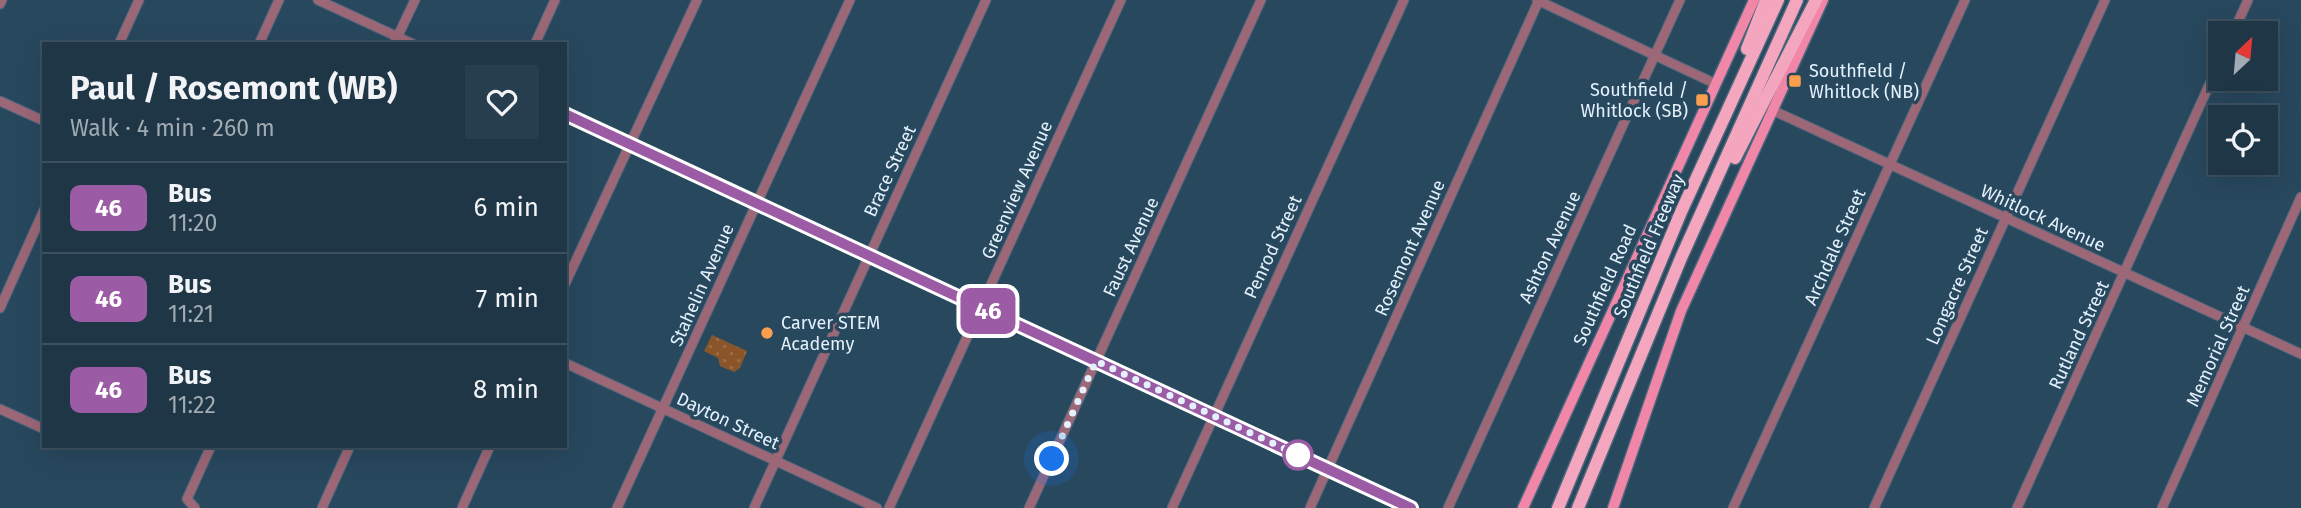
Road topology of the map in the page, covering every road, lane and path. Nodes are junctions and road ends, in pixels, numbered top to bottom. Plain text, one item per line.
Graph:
1 (139, 0) edge
2 (279, 0) edge
3 (318, 0) edge
4 (415, 0) edge
5 (555, 0) edge
6 (697, 0) edge
7 (850, 0) edge
8 (986, 0) edge
9 (1121, 0) edge
10 (1261, 0) edge
11 (1404, 0) edge
12 (1538, 0) edge
13 (1680, 0) edge
14 (1754, 0) edge
15 (1766, 0) edge
16 (1778, 0) edge
17 (1797, 0) edge
18 (1816, 0) edge
19 (1823, 0) edge
20 (1965, 0) edge
21 (2105, 0) edge
22 (2248, 0) edge
23 (2238, 21) edge
24 (396, 40) edge
25 (120, 42) edge
26 (260, 42) edge
27 (536, 42) edge
28 (1655, 55) junction
29 (1716, 84) junction
30 (2208, 89) edge
31 (0, 101) edge
32 (1772, 110) junction
33 (567, 115) edge
34 (42, 120) edge
35 (631, 144) junction
36 (1705, 159) junction
37 (1890, 165) junction
38 (2301, 197) edge
39 (1707, 202) junction
40 (756, 203) junction
41 (42, 214) edge
42 (2005, 218) junction
43 (870, 257) junction
44 (2125, 273) junction
45 (567, 280) edge
46 (0, 307) edge
47 (981, 307) junction
48 (2243, 327) junction
49 (2301, 354) edge
50 (1096, 361) junction
51 (567, 364) edge
52 (663, 409) junction
53 (0, 410) edge
54 (1213, 416) junction
55 (42, 428) edge
56 (210, 448) edge
57 (350, 448) edge
58 (489, 448) edge
59 (775, 461) junction
60 (1328, 469) junction
61 (194, 508) edge
62 (322, 508) edge
63 (462, 508) edge
64 (617, 508) edge
65 (754, 508) edge
66 (877, 508) edge
67 (889, 508) edge
68 (1029, 508) edge
69 (1172, 508) edge
70 (1310, 508) edge
71 (1412, 508) edge
72 (1448, 508) edge
73 (1523, 508) edge
74 (1558, 508) edge
75 (1578, 508) edge
76 (1613, 508) edge
77 (1733, 508) edge
78 (1874, 508) edge
79 (2017, 508) edge
80 (2162, 508) edge

1 - 25 street
2 - 26 street
3 - 24 street
4 - 24 street
5 - 27 street
6 - 35 street
7 - 40 street, Stahelin Avenue
8 - 43 street, Brace Street
9 - 47 street, Greenview Avenue
10 - 50 street, Faust Avenue
11 - 54 street, Penrod Street
12 - 28 street
12 - 60 street, Rosemont Avenue
13 - 28 street, Ashton Avenue
14 - 29 main road, Southfield Road
15 - 36 highway
16 - 36 highway, Southfield Freeway
17 - 39 highway, Southfield Freeway
18 - 39 highway
19 - 32 main road
20 - 37 street, Archdale Street
21 - 42 street, Longacre Street
22 - 23 street
28 - 29 street
28 - 72 street, Ashton Avenue
29 - 73 main road, Southfield Road
30 - 44 street, Rutland Street
31 - 34 street
32 - 37 street, Whitlock Avenue
32 - 76 main road
33 - 35 street
35 - 40 street
35 - 45 street
36 - 74 highway, Southfield Freeway
37 - 42 street, Whitlock Avenue
37 - 77 street, Archdale Street
38 - 48 street, Memorial Street
39 - 75 highway, Southfield Freeway
40 - 43 street
40 - 52 street, Stahelin Avenue
41 - 46 street
42 - 44 street, Whitlock Avenue
42 - 78 street, Longacre Street
43 - 47 street
43 - 59 street, Brace Street
44 - 48 street, Whitlock Avenue
44 - 79 street, Rutland Street
47 - 50 street
47 - 67 street, Greenview Avenue
48 - 49 street, Whitlock Avenue
48 - 80 street, Memorial Street
50 - 54 street
50 - 68 street, Faust Avenue
51 - 52 street, Dayton Street
52 - 59 street, Dayton Street
52 - 64 street, Stahelin Avenue
53 - 55 street
54 - 60 street
54 - 69 street, Penrod Street
56 - 61 street
57 - 62 street
58 - 63 street
59 - 65 street, Brace Street
59 - 66 street, Dayton Street
60 - 70 street, Rosemont Avenue
60 - 71 street

